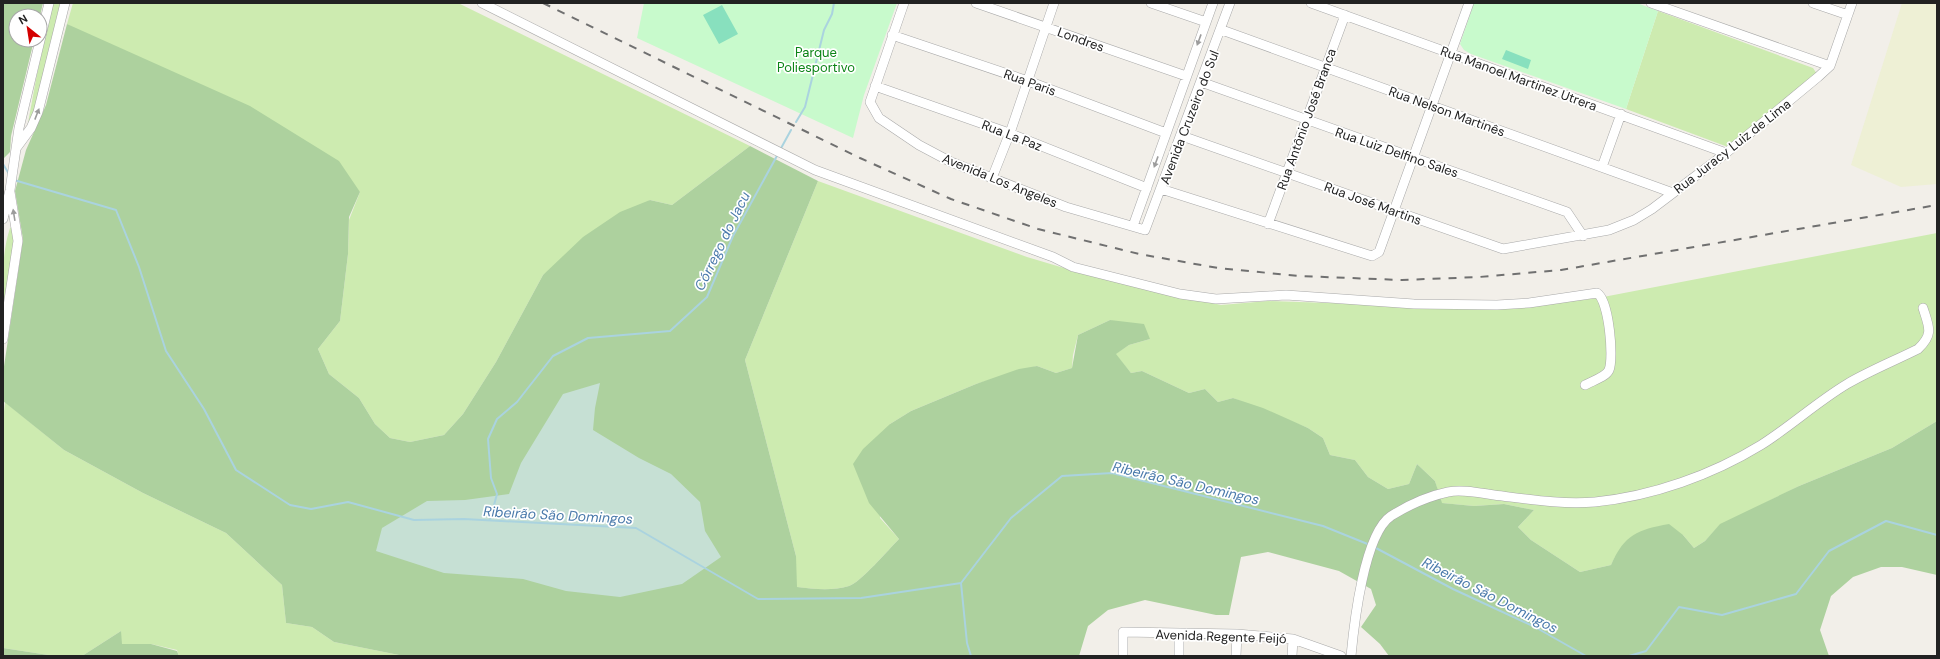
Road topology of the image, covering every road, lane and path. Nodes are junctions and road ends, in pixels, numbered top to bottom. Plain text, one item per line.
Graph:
1 (49, 3) edge
2 (65, 3) edge
3 (482, 3) edge
4 (904, 3) edge
5 (976, 3) edge
6 (1054, 3) edge
7 (1151, 3) edge
8 (1213, 3) edge
9 (1230, 3) edge
10 (1311, 3) edge
11 (1469, 3) edge
12 (1813, 3) edge
13 (1852, 3) edge
14 (1656, 4) edge
15 (1344, 15) junction
16 (1848, 15) junction
17 (1206, 22) junction
18 (1046, 26) junction
19 (1222, 30) junction
20 (892, 35) junction
21 (1451, 53) junction
22 (1830, 66) junction
23 (1325, 67) junction
24 (1186, 76) junction
25 (1028, 81) junction
26 (1201, 82) junction
27 (875, 86) junction
28 (1432, 106) junction
29 (1621, 114) junction
30 (1306, 120) junction
31 (1009, 133) junction
32 (1166, 133) junction
33 (1182, 136) junction
34 (17, 147) junction
35 (1726, 153) junction
36 (1414, 157) junction
37 (1602, 167) junction
38 (1287, 173) junction
39 (992, 178) junction
40 (1147, 188) junction
41 (1161, 189) junction
42 (10, 190) junction
43 (1673, 192) junction
44 (1394, 211) junction
45 (3, 219) edge
46 (1268, 224) junction
47 (1133, 226) junction
48 (1145, 230) joint
49 (1583, 236) junction
50 (1567, 239) joint
51 (1923, 308) dead end
52 (3, 339) edge
53 (1585, 384) dead end
54 (1179, 634) junction
55 (1237, 634) junction
56 (1293, 639) junction
57 (1123, 656) edge
58 (1178, 656) edge
59 (1236, 656) edge
60 (1292, 656) edge
61 (1341, 656) edge
62 (1350, 656) edge

1 - 34 street
34 -> 2 street
3 - 53 street
4 - 20 street
5 - 18 street, Londres
6 - 18 street
7 - 17 street
8 - 17 street, Avenida Cruzeiro do Sul
9 - 19 street, Avenida Cruzeiro do Sul
10 - 15 street, Rua Manoel Martinez Utrera
11 - 21 street
12 - 16 street
13 - 16 street
14 - 22 street
15 - 21 street, Rua Manoel Martinez Utrera
15 - 23 street, Rua Antônio José Branca
16 - 22 street
17 -> 24 street, Avenida Cruzeiro do Sul
18 - 24 street, Londres
18 - 25 street
19 - 23 street, Rua Nelson Martinês
19 - 26 street, Avenida Cruzeiro do Sul
20 - 25 street, Rua Paris
20 - 27 street
21 - 28 street
21 - 29 street, Rua Manoel Martinez Utrera
22 - 35 street, Rua Juracy Luiz de Lima
23 - 28 street, Rua Nelson Martinês
23 - 30 street, Rua Antônio José Branca
24 - 32 street, Avenida Cruzeiro do Sul
25 - 31 street
25 - 32 street, Rua Paris
26 - 30 street, Rua Luiz Delfino Sales
26 - 33 street, Avenida Cruzeiro do Sul
27 - 31 street, Rua La Paz
27 - 39 street, Avenida Los Angeles
28 - 36 street
28 - 37 street, Rua Nelson Martinês
29 - 35 street, Rua Manoel Martinez Utrera
29 - 37 street
30 - 36 street, Rua Luiz Delfino Sales
30 - 38 street, Rua Antônio José Branca
31 - 39 street
31 - 40 street, Rua La Paz
32 -> 40 street, Avenida Cruzeiro do Sul
33 - 38 street, Rua José Martins
33 - 41 street, Avenida Cruzeiro do Sul
34 - 42 street
35 - 43 street, Rua Juracy Luiz de Lima
36 - 44 street
36 - 49 street, Rua Luiz Delfino Sales
37 - 43 street, Rua Nelson Martinês
38 - 44 street, Rua José Martins
38 - 46 street, Rua Antônio José Branca
39 - 47 street, Avenida Los Angeles
40 - 47 street, Avenida Cruzeiro do Sul
41 - 46 street
41 - 48 street, Avenida Cruzeiro do Sul
42 - 45 street
52 -> 42 street
43 - 49 street, Rua Juracy Luiz de Lima
44 - 46 street
44 - 50 street, Rua José Martins
47 - 48 street, Avenida Los Angeles
49 - 50 street, Rua Juracy Luiz de Lima
51 - 62 street
54 - 55 street, Avenida Regente Feijó
54 - 57 street, Avenida Regente Feijó
54 - 58 street
55 - 56 street, Avenida Regente Feijó
55 - 59 street
56 - 60 street
56 - 61 street, Avenida Regente Feijó

